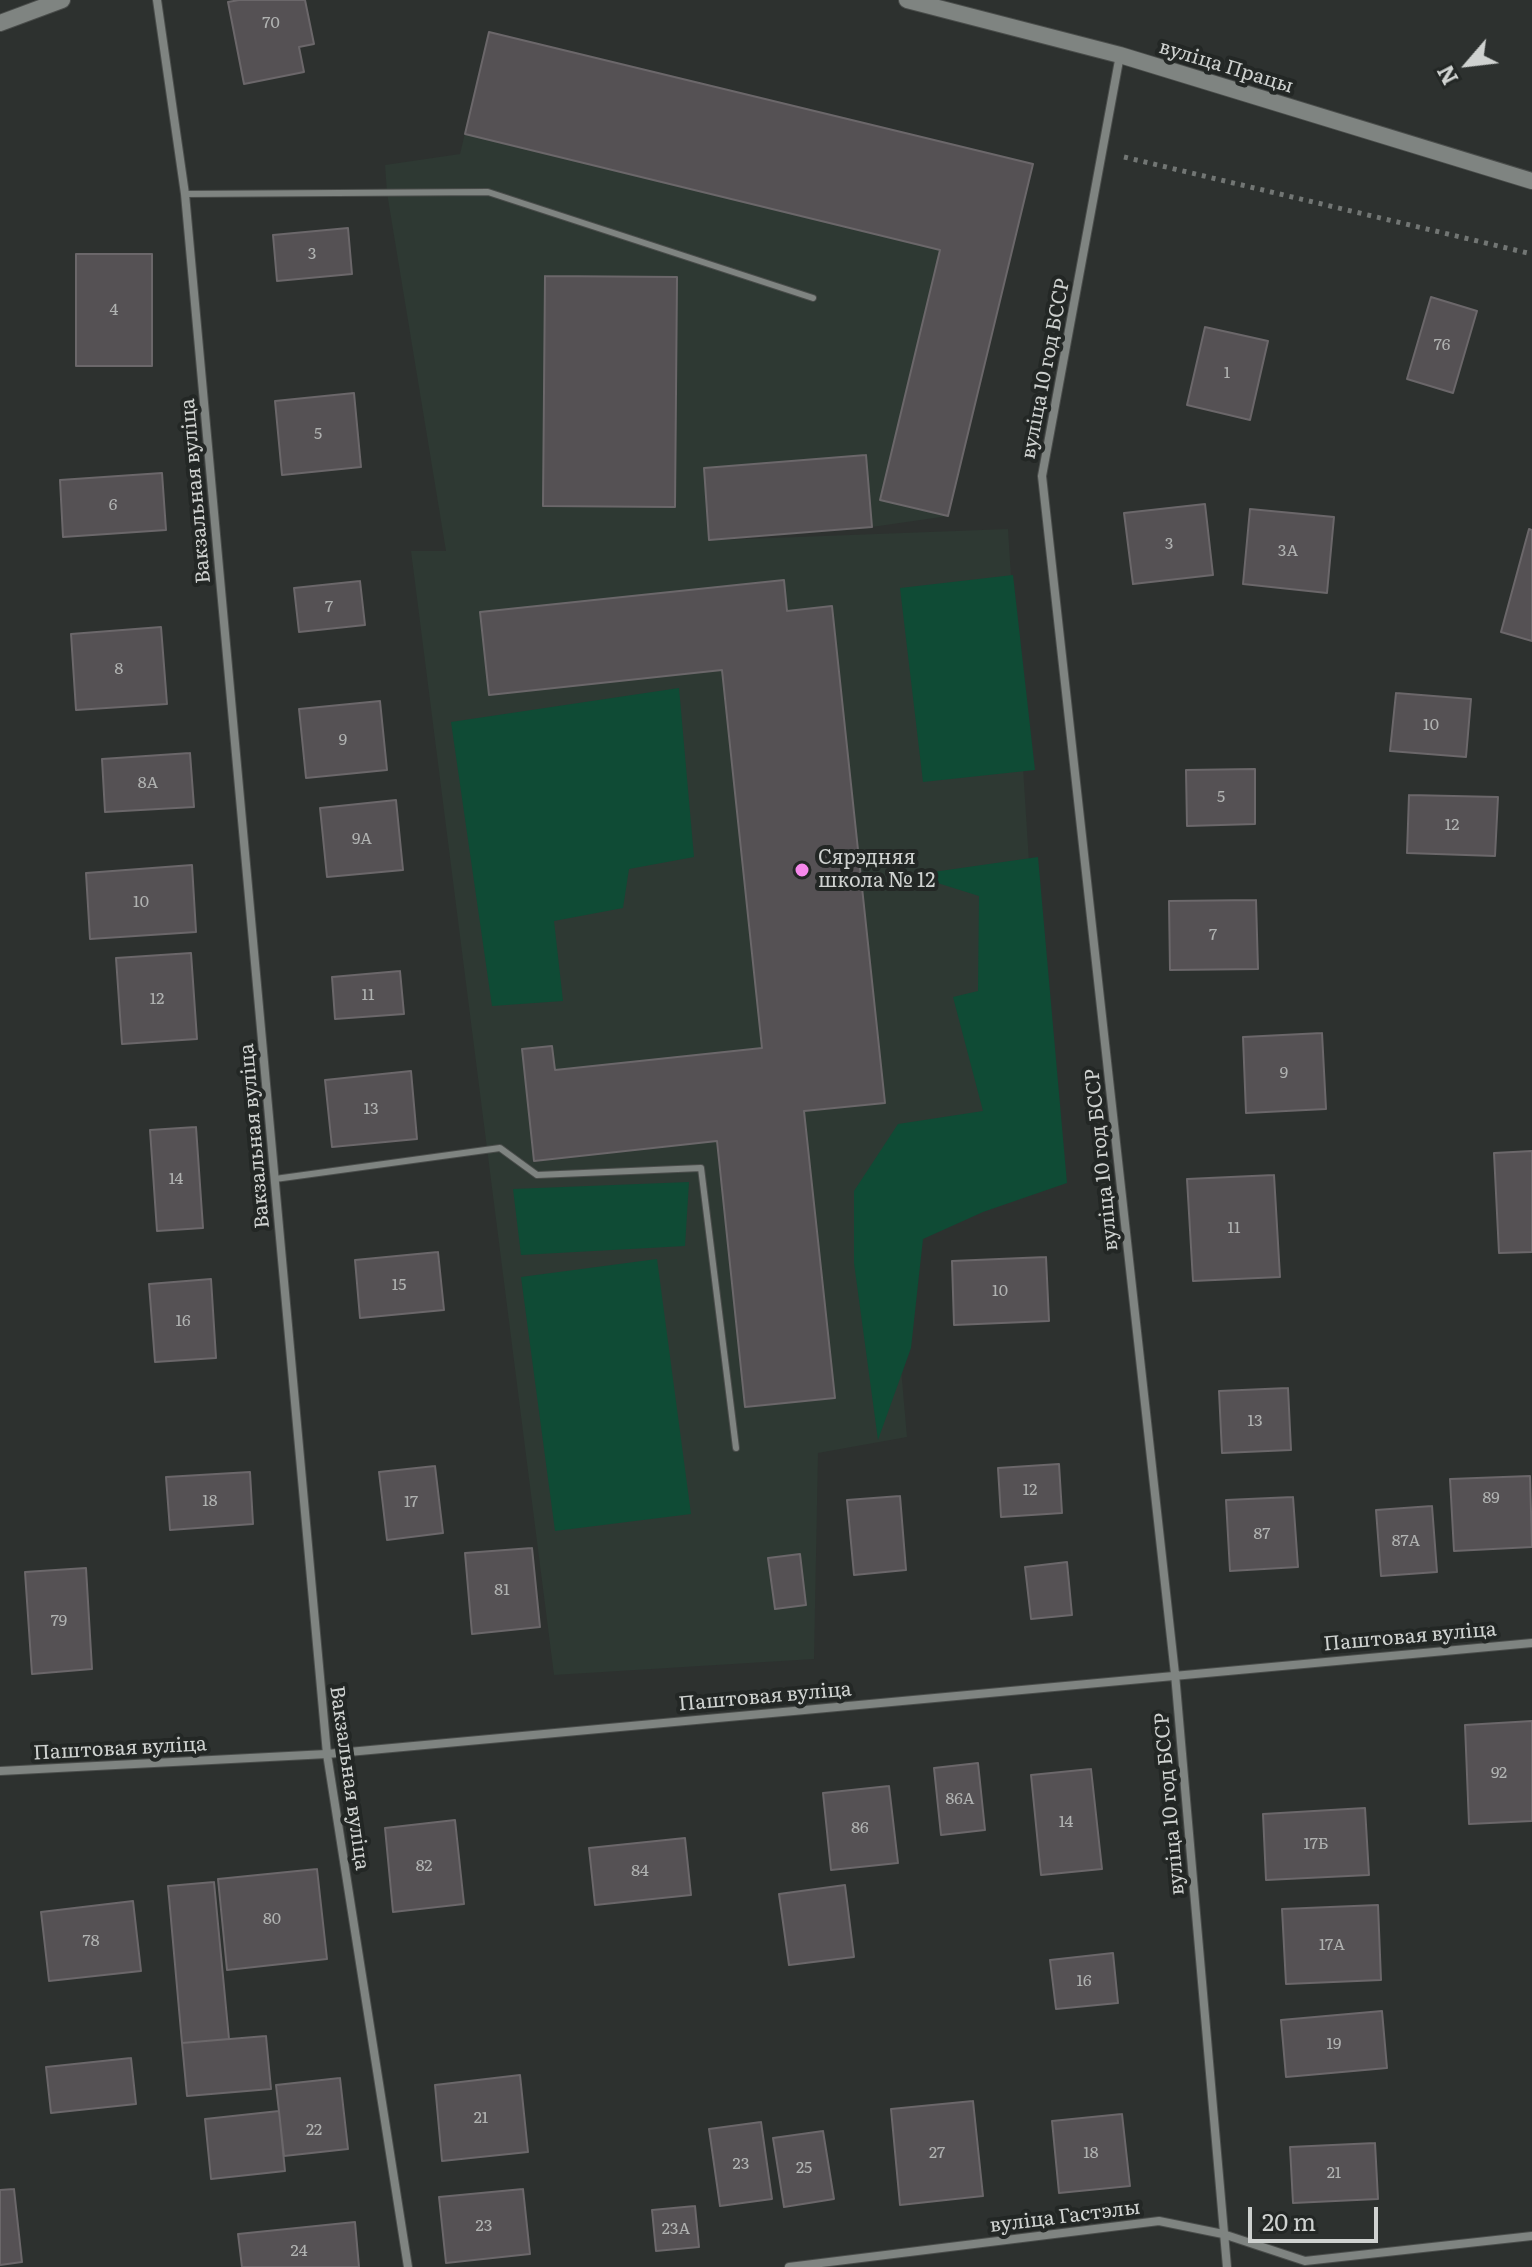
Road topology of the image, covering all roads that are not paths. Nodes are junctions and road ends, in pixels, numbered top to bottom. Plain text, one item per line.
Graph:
1 (62, 0) edge
2 (157, 0) edge
3 (907, 0) edge
4 (0, 23) edge
5 (1120, 55) junction
6 (1532, 181) edge
7 (185, 194) junction
8 (813, 298) dead end
9 (275, 1179) junction
10 (736, 1448) dead end
11 (1532, 1643) edge
12 (1175, 1674) junction
13 (327, 1754) junction
14 (0, 1771) edge
15 (1223, 2234) junction
16 (1532, 2236) edge
17 (408, 2267) edge
18 (789, 2267) edge
19 (1227, 2267) edge

1 - 4 main road
2 - 7 street, Вакзальная вуліца
3 - 5 main road, вуліца Працы
5 - 6 main road, вуліца Працы
5 - 12 street, вуліца 10 год БССР
7 - 8 lane
7 - 9 street, Вакзальная вуліца
9 - 10 lane
9 - 13 street, Вакзальная вуліца
11 - 12 street, Паштовая вуліца
12 - 13 street, Паштовая вуліца
12 - 15 street, вуліца 10 год БССР
13 - 14 street, Паштовая вуліца
13 - 17 street, Вакзальная вуліца
15 - 16 street, вуліца Гастэлы
15 - 18 street, вуліца Гастэлы
15 - 19 street, вуліца 10 год БССР

